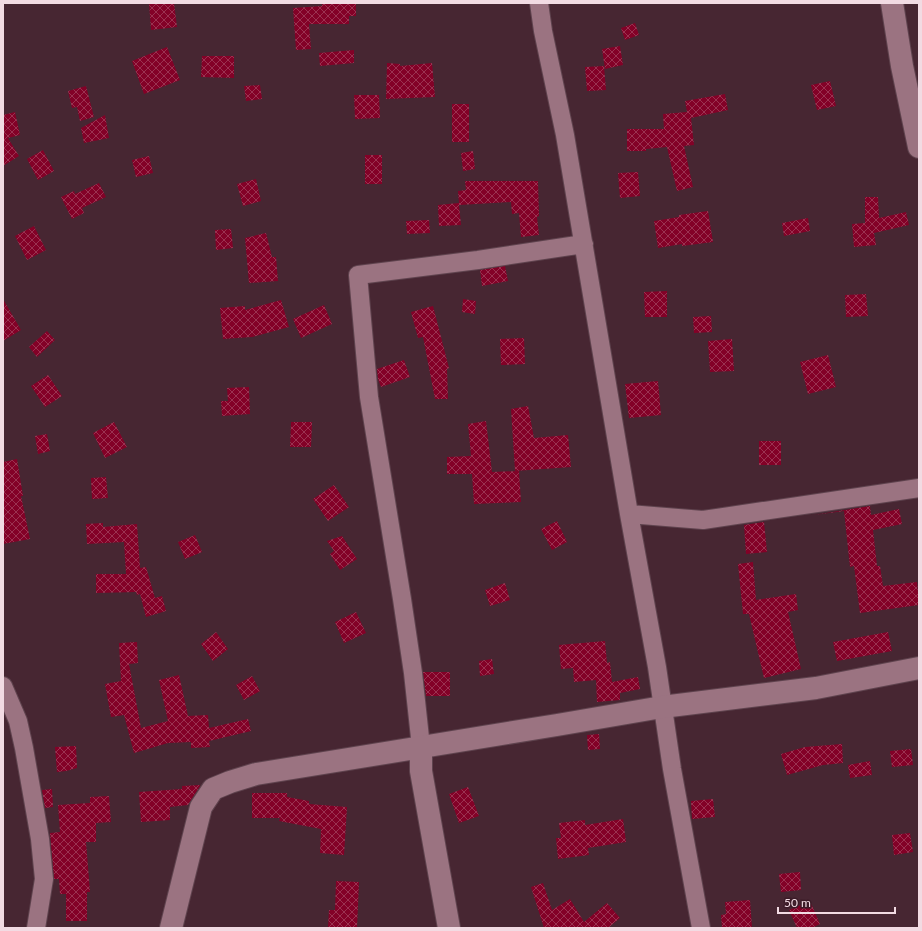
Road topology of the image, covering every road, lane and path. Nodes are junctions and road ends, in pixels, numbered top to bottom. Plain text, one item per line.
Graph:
1 (539, 3) edge
2 (892, 3) edge
3 (919, 147) edge
4 (584, 244) junction
5 (919, 488) edge
6 (629, 514) junction
7 (919, 668) edge
8 (3, 686) edge
9 (662, 707) junction
10 (421, 747) junction
11 (36, 928) edge
12 (171, 928) edge
13 (449, 928) edge
14 (701, 928) edge

1 - 4 street
2 - 3 street
4 - 6 street
4 - 10 street
5 - 6 street
6 - 9 street
7 - 9 street
8 - 11 street
9 - 10 street
9 - 14 street
10 - 12 street
10 - 13 street

